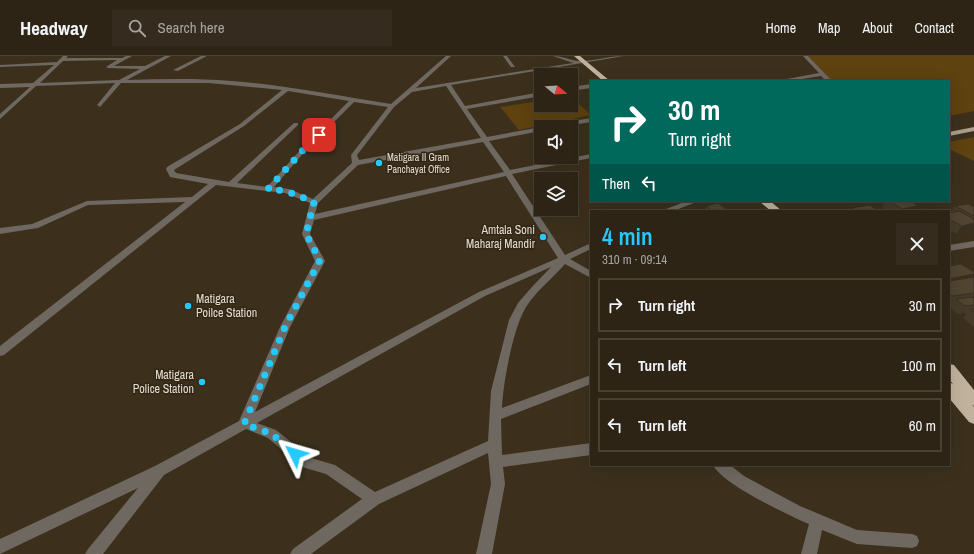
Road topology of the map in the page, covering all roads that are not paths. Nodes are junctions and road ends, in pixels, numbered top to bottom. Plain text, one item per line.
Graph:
1 (130, 56) edge
2 (169, 56) edge
3 (205, 56) edge
4 (449, 56) edge
5 (506, 56) edge
6 (555, 56) edge
7 (576, 56) edge
8 (622, 56) edge
9 (805, 56) edge
10 (62, 60) edge
11 (124, 60) junction
12 (581, 63) junction
13 (0, 66) edge
14 (513, 66) dead end
15 (148, 68) junction
16 (176, 70) dead end
17 (822, 74) junction
18 (606, 80) edge
19 (785, 80) edge
20 (828, 80) edge
21 (119, 82) junction
22 (447, 84) junction
23 (34, 85) junction
24 (0, 86) edge
25 (590, 86) edge
26 (578, 88) edge
27 (286, 90) junction
28 (412, 90) junction
29 (534, 95) edge
30 (352, 100) junction
31 (100, 105) dead end
32 (392, 106) junction
33 (463, 108) junction
34 (0, 117) edge
35 (590, 120) edge
36 (578, 122) edge
37 (296, 124) dead end
38 (974, 129) edge
39 (534, 130) edge
40 (950, 134) edge
41 (484, 138) junction
42 (590, 156) edge
43 (356, 163) junction
44 (508, 173) junction
45 (214, 183) junction
46 (231, 185) junction
47 (268, 189) junction
48 (194, 199) junction
49 (314, 202) junction
50 (692, 202) edge
51 (765, 202) edge
52 (668, 210) edge
53 (776, 210) edge
54 (310, 218) junction
55 (0, 231) edge
56 (974, 244) edge
57 (590, 247) edge
58 (950, 248) edge
59 (564, 260) junction
60 (590, 274) edge
61 (0, 352) edge
62 (950, 370) edge
63 (590, 379) edge
64 (950, 389) edge
65 (974, 400) edge
66 (495, 416) junction
67 (974, 418) edge
68 (244, 424) junction
69 (494, 444) junction
70 (590, 449) edge
71 (497, 462) junction
72 (721, 466) edge
73 (160, 470) junction
74 (374, 499) junction
75 (817, 520) junction
76 (912, 541) dead end
77 (0, 547) edge
78 (93, 554) edge
79 (298, 554) edge
80 (484, 554) edge
81 (809, 554) edge

1 - 11 street
2 - 15 street
3 - 16 street
4 - 28 street
5 - 14 street
6 - 12 street
7 - 12 highway
8 - 12 street
9 - 17 street
10 - 11 street
10 - 13 street
10 - 23 street
11 - 15 street
12 - 18 highway
12 - 22 street
15 - 21 street
17 - 19 street
17 - 20 street
21 - 23 street
21 - 27 street
21 - 31 street
22 - 28 street
22 - 33 street
23 - 24 street
23 - 34 street
25 - 26 street
27 - 30 street
27 - 45 street
28 - 32 street
29 - 33 street
30 - 32 street
30 - 47 street
32 - 43 street
33 - 41 street
35 - 36 street
37 - 46 street
38 - 40 main road
39 - 41 street
41 - 43 street
41 - 44 street
42 - 44 street
43 - 49 street
44 - 54 street
44 - 59 street
45 - 46 street
45 - 48 street
46 - 47 street
47 - 49 street
48 - 55 street
48 - 61 street
49 - 54 street
50 - 52 street
51 - 53 highway
54 - 68 street
56 - 58 street
57 - 59 street
59 - 60 street
59 - 66 street
59 - 68 street
62 - 65 highway
63 - 66 street
64 - 67 highway
66 - 69 street
68 - 73 street
68 - 74 street
69 - 71 street
69 - 74 street
70 - 71 street
71 - 80 street
72 - 75 street
73 - 77 street
73 - 78 street
74 - 79 street
75 - 76 street
75 - 81 street

